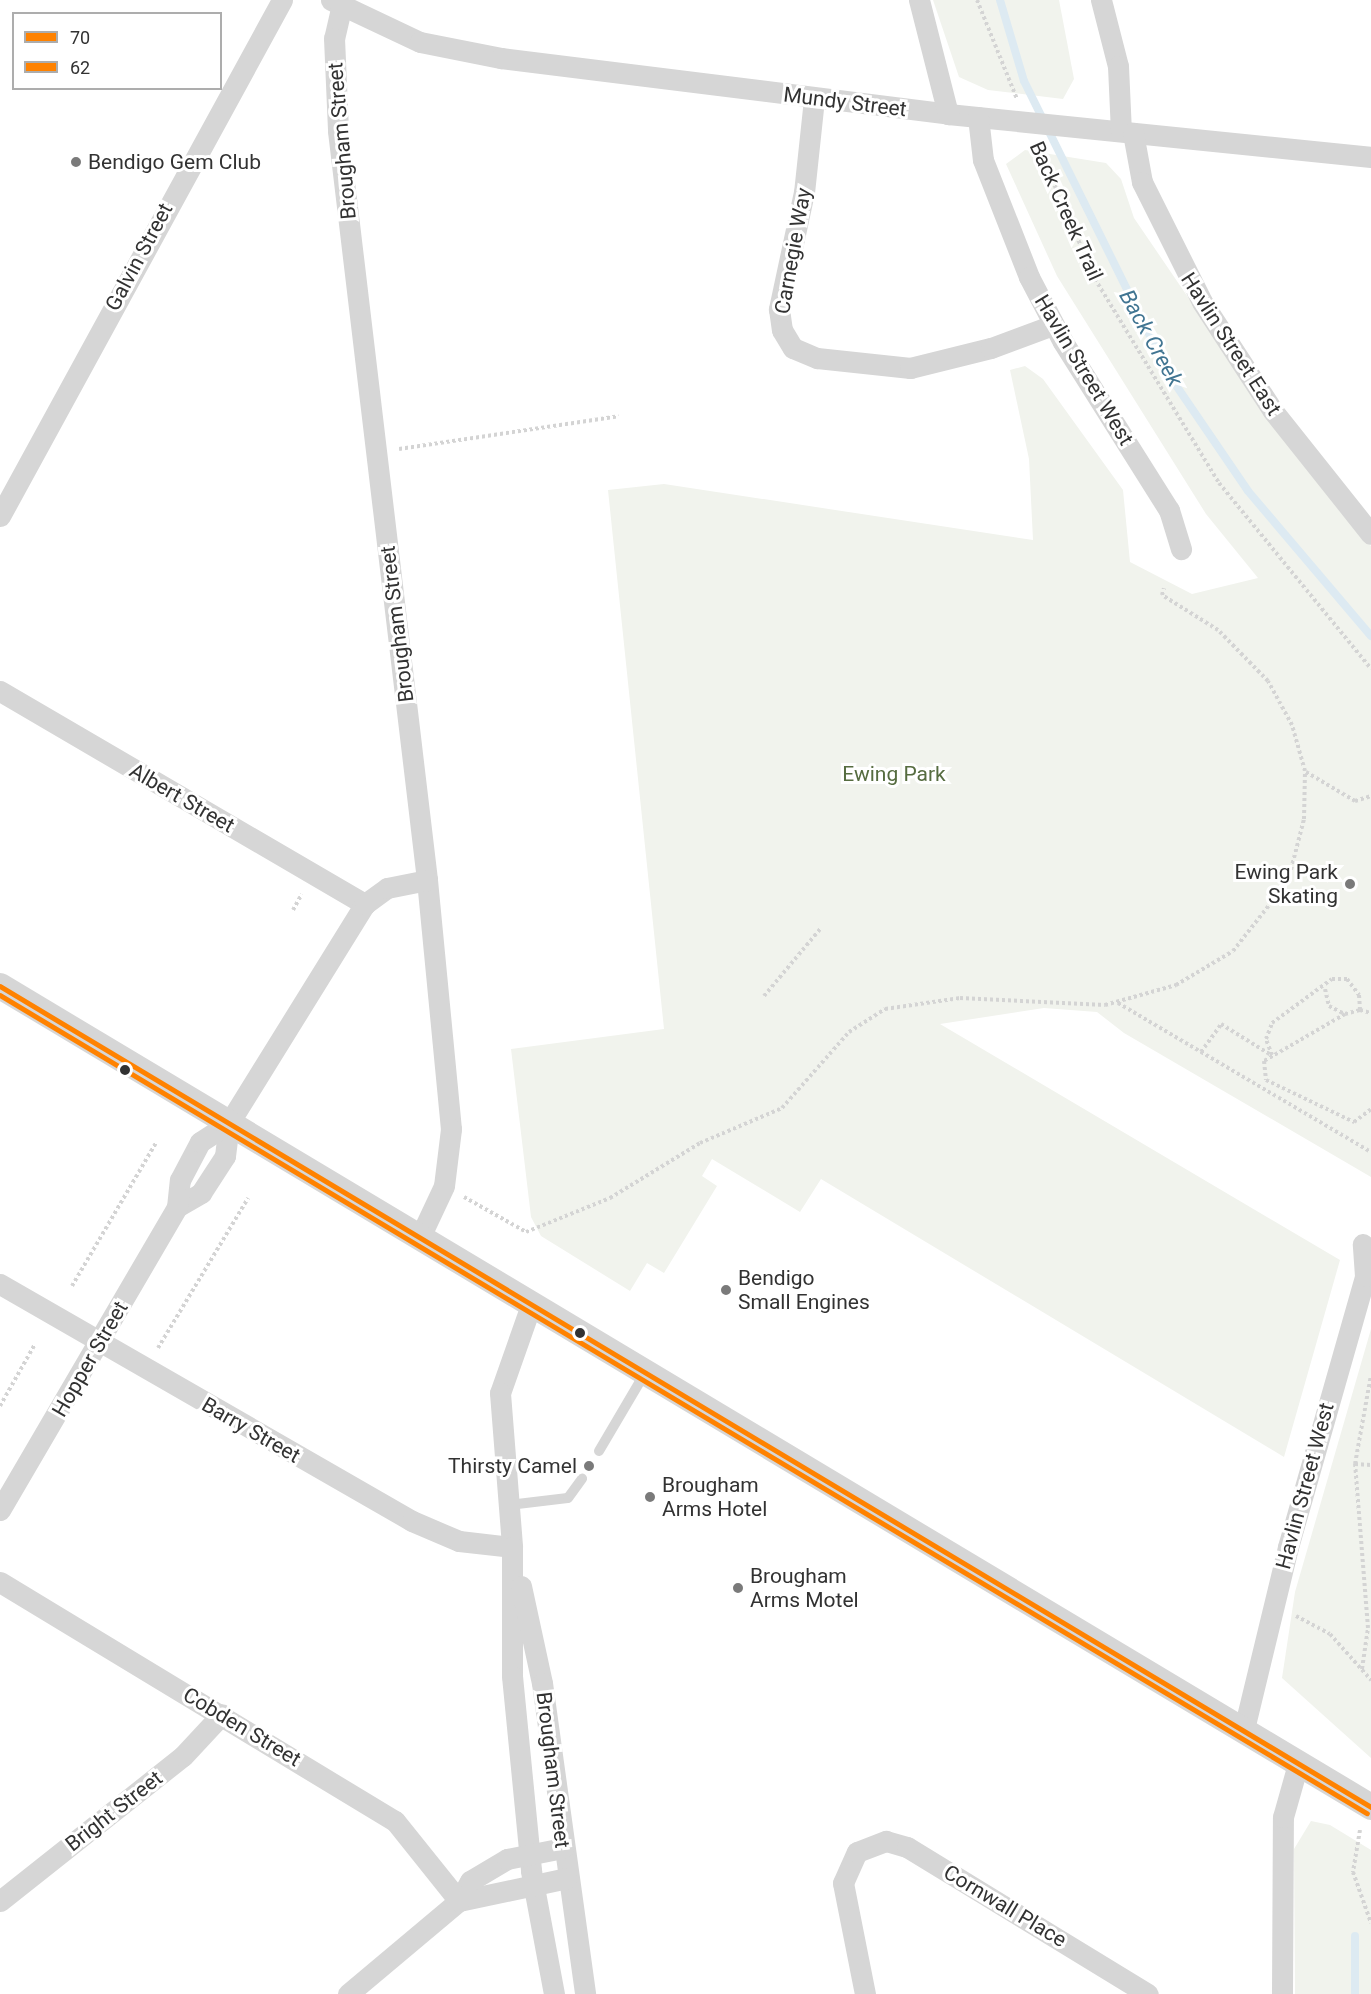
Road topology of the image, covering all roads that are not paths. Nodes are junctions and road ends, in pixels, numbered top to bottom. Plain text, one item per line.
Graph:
1 (282, 0) edge
2 (919, 0) edge
3 (1101, 0) edge
4 (338, 2) edge
5 (814, 99) junction
6 (948, 114) junction
7 (978, 117) junction
8 (1127, 132) junction
9 (1371, 157) edge
10 (1053, 325) junction
11 (0, 516) edge
12 (1371, 534) edge
13 (1181, 549) dead end
14 (0, 691) edge
15 (427, 880) junction
16 (365, 904) junction
17 (0, 986) edge
18 (229, 1123) junction
19 (177, 1207) junction
20 (420, 1237) junction
21 (1362, 1244) dead end
22 (0, 1284) edge
23 (531, 1305) junction
24 (100, 1344) junction
25 (645, 1373) junction
26 (599, 1451) dead end
27 (582, 1479) dead end
28 (509, 1505) junction
29 (0, 1510) edge
30 (512, 1548) junction
31 (0, 1582) edge
32 (222, 1714) junction
33 (1244, 1729) junction
34 (1299, 1764) junction
35 (1363, 1809) edge
36 (563, 1848) junction
37 (530, 1854) junction
38 (567, 1878) junction
39 (534, 1885) junction
40 (0, 1901) edge
41 (459, 1901) junction
42 (348, 1994) edge
43 (554, 1994) edge
44 (585, 1994) edge
45 (865, 1994) edge
46 (1148, 1994) edge
47 (1282, 1994) edge

1 - 11 street, Galvin Street
2 - 6 street
3 - 8 street, Havlin Street East
4 - 5 street, Mundy Street
4 - 15 street, Brougham Street
5 - 6 street, Mundy Street
5 - 10 street, Carnegie Way
6 - 7 street, Mundy Street
7 - 8 street, Mundy Street
7 - 10 street, Havlin Street West
8 - 9 street, Mundy Street
8 - 12 street, Havlin Street East
10 - 13 street, Havlin Street West
14 - 16 street, Albert Street
15 - 16 street, Hopper Street
15 - 20 street, Brougham Street
16 - 18 street, Hopper Street
17 - 18 street
18 - 19 street, Hopper Street
18 - 19 street, Hopper Street
18 - 20 street
19 - 24 street, Hopper Street
20 - 23 street
21 - 33 street, Havlin Street West
22 - 24 street, Barry Street
23 - 25 street
23 - 28 street, Brougham Street
24 - 29 street, Hopper Street
24 - 30 street, Barry Street
25 - 26 lane
25 - 33 street
27 - 28 lane
28 - 30 street, Brougham Street
30 - 36 street, Brougham Street
30 - 37 street, Brougham Street
31 - 32 street, Cobden Street
32 - 40 street, Bright Street
32 - 41 street, Cobden Street
33 - 34 street
34 - 35 street
34 - 47 street
36 - 37 street
36 - 38 street, Brougham Street
37 - 39 street, Brougham Street
37 - 41 street
38 - 39 street
38 - 44 street, Brougham Street
39 - 41 street
39 - 43 street, Brougham Street
41 - 42 street
45 - 46 street, Cornwall Place

